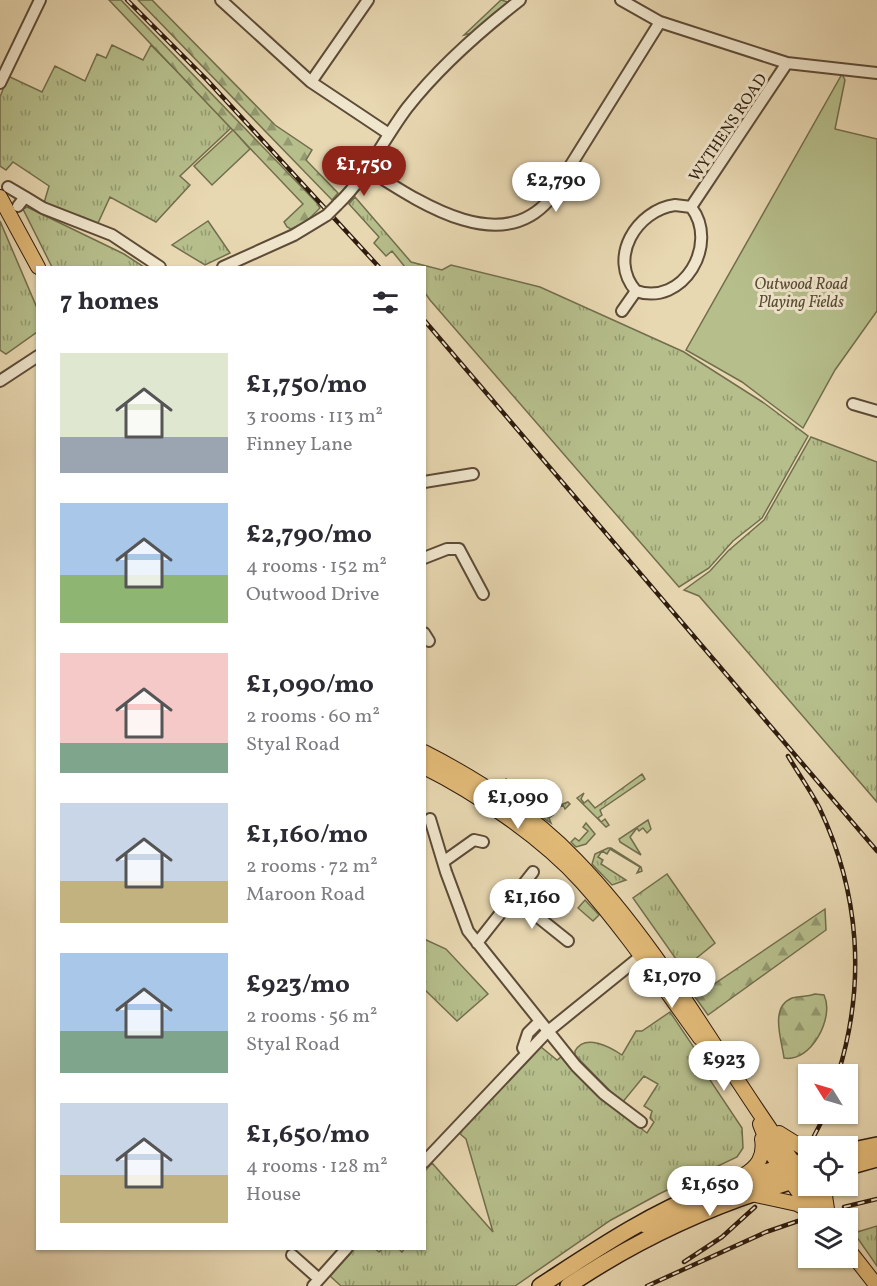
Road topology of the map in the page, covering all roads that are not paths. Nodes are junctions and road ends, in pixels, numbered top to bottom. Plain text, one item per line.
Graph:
1 (40, 0) edge
2 (223, 0) edge
3 (368, 0) edge
4 (520, 0) edge
5 (621, 0) edge
6 (660, 22) junction
7 (787, 63) junction
8 (877, 73) edge
9 (311, 82) junction
10 (0, 83) edge
11 (389, 134) junction
12 (367, 169) junction
13 (4, 192) edge
14 (692, 207) junction
15 (38, 266) edge
16 (158, 266) edge
17 (225, 266) edge
18 (636, 291) junction
19 (622, 311) dead end
20 (36, 357) edge
21 (0, 381) edge
22 (853, 404) dead end
23 (877, 411) edge
24 (472, 474) dead end
25 (426, 482) edge
26 (426, 557) edge
27 (483, 594) dead end
28 (426, 753) edge
29 (426, 768) edge
30 (430, 819) dead end
31 (483, 842) dead end
32 (442, 861) junction
33 (533, 872) dead end
34 (513, 897) junction
35 (568, 941) dead end
36 (477, 943) junction
37 (646, 953) junction
38 (539, 1022) junction
39 (547, 1032) junction
40 (526, 1053) junction
41 (757, 1113) junction
42 (641, 1122) dead end
43 (798, 1145) edge
44 (877, 1145) edge
45 (858, 1149) edge
46 (877, 1159) edge
47 (426, 1160) edge
48 (858, 1160) edge
49 (858, 1164) edge
50 (858, 1168) edge
51 (798, 1171) edge
52 (798, 1173) edge
53 (798, 1173) edge
54 (798, 1174) edge
55 (729, 1183) junction
56 (750, 1194) junction
57 (806, 1208) edge
58 (627, 1232) junction
59 (344, 1250) edge
60 (292, 1255) dead end
61 (858, 1262) edge
62 (316, 1282) edge
63 (540, 1286) edge
64 (568, 1286) edge
65 (877, 1286) edge

1 - 10 street
2 - 9 street
3 - 9 street
4 - 11 street
5 - 6 street
6 - 7 street
6 - 12 street
7 - 8 street
7 - 14 street, WYTHENS ROAD
9 - 11 street
11 - 12 street
12 - 17 street, bridge
13 - 15 main road
13 - 16 street
14 - 18 street
14 - 18 street
18 - 19 street
20 - 21 street
22 - 23 street
24 - 25 street
26 - 27 street
28 - 37 main road
29 - 37 main road
30 - 32 street
31 - 32 street
32 - 36 street
33 - 34 street
34 - 35 street
34 - 36 street
36 - 38 street
37 - 39 street
37 - 41 main road
38 - 39 street
38 - 40 street
39 - 40 street
39 - 42 street
40 - 47 street
41 - 43 main road
41 - 51 main road
41 - 55 main road
44 - 45 highway
46 - 48 main road
46 - 49 highway
46 - 50 main road
52 - 55 highway
53 - 58 main road
54 - 56 highway
55 - 58 highway
56 - 57 main road
56 - 64 highway
58 - 63 highway
59 - 62 street
60 - 62 street
61 - 65 main road

